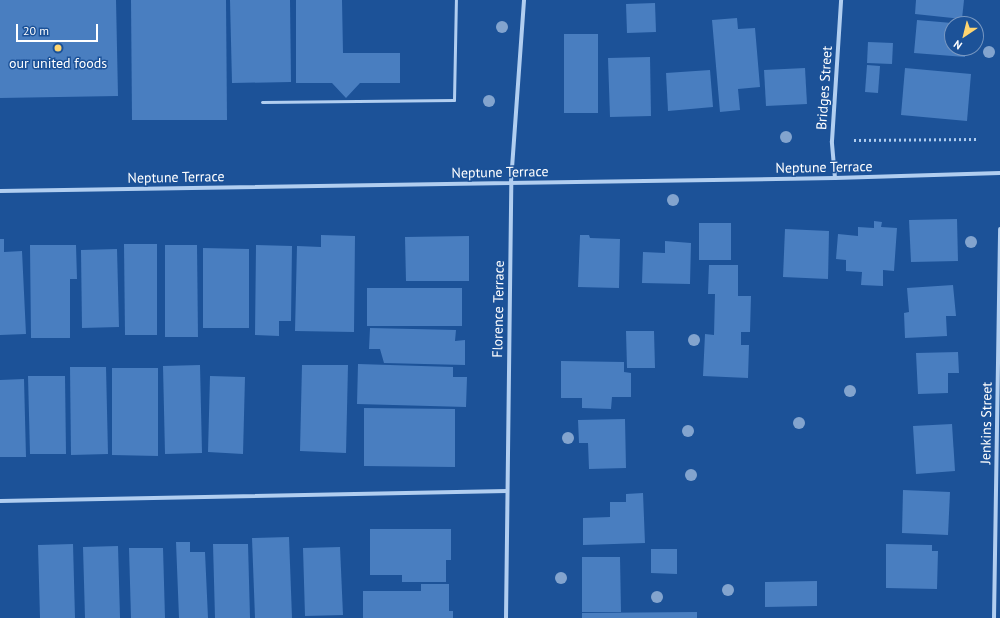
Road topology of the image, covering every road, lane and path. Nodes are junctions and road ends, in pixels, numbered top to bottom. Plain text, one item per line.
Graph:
1 (456, 0) edge
2 (524, 0) edge
3 (841, 0) edge
4 (262, 102) dead end
5 (978, 139) dead end
6 (854, 140) dead end
7 (1000, 173) edge
8 (835, 178) junction
9 (511, 182) junction
10 (0, 191) edge
11 (1000, 229) edge
12 (507, 491) junction
13 (0, 501) edge
14 (506, 618) edge
15 (994, 618) edge

1 - 4 lane
2 - 9 street, Florence Terrace
3 - 8 street, Bridges Street
5 - 6 path
7 - 8 street, Neptune Terrace
8 - 9 street, Neptune Terrace
9 - 10 street, Neptune Terrace
9 - 12 street, Florence Terrace
11 - 15 street, Jenkins Street
12 - 13 street
12 - 14 street, Florence Terrace

